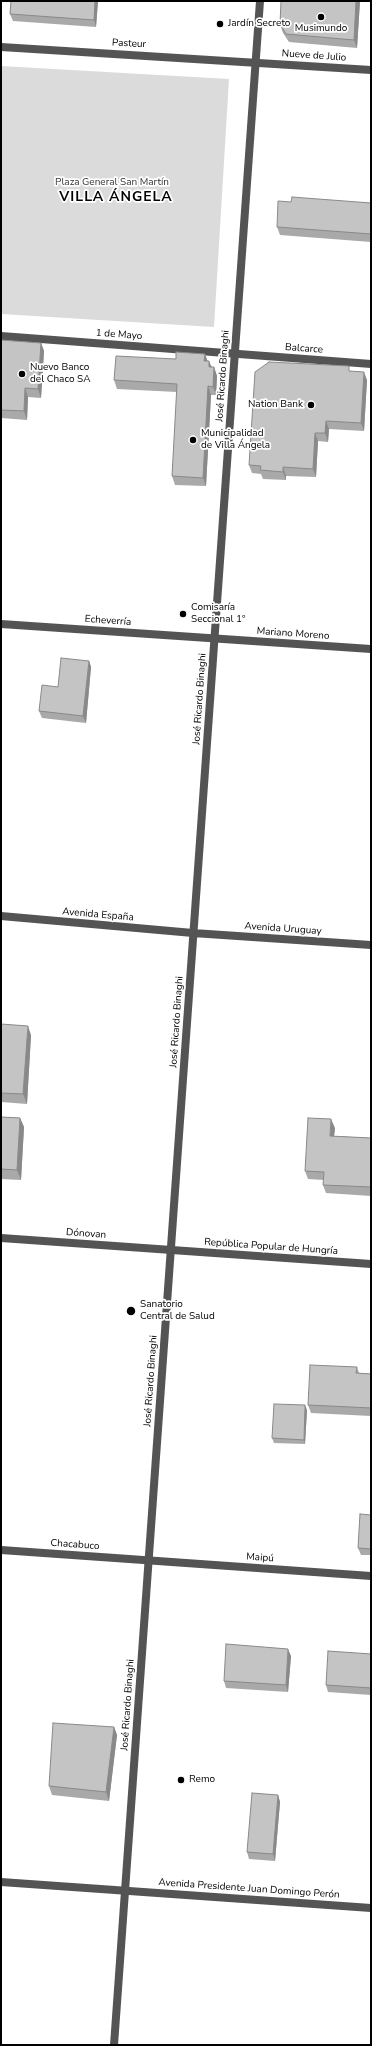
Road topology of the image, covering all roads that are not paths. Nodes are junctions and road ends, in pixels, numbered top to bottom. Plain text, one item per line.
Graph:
1 (260, 1) edge
2 (1, 47) edge
3 (256, 62) junction
4 (371, 70) edge
5 (1, 336) edge
6 (235, 354) junction
7 (371, 364) edge
8 (1, 624) edge
9 (214, 638) junction
10 (371, 649) edge
11 (1, 916) edge
12 (193, 933) junction
13 (371, 945) edge
14 (1, 1238) edge
15 (170, 1251) junction
16 (371, 1264) edge
17 (1, 1550) edge
18 (148, 1560) junction
19 (371, 1576) edge
20 (1, 1882) edge
21 (125, 1891) junction
22 (371, 1908) edge
23 (114, 2045) edge

1 - 3 street, José Ricardo Binaghi
2 - 3 street, Pasteur
3 - 4 street, Nueve de Julio
3 - 6 street, José Ricardo Binaghi
5 - 6 street, 1 de Mayo
6 - 7 street, Balcarce
6 - 9 street, José Ricardo Binaghi
8 - 9 street, Echeverría
9 - 10 street, Mariano Moreno
9 - 12 street, José Ricardo Binaghi
11 - 12 street, Avenida España
12 - 13 street, Avenida Uruguay
12 - 15 street, José Ricardo Binaghi
14 - 15 street, Dónovan
15 - 16 street, República Popular de Hungría
15 - 18 street, José Ricardo Binaghi
17 - 18 street, Chacabuco
18 - 19 street, Maipú
18 - 21 street, José Ricardo Binaghi
20 - 21 street, Avenida Presidente Juan Domingo Perón
21 - 22 street, Avenida Presidente Juan Domingo Perón
21 - 23 street, José Ricardo Binaghi

